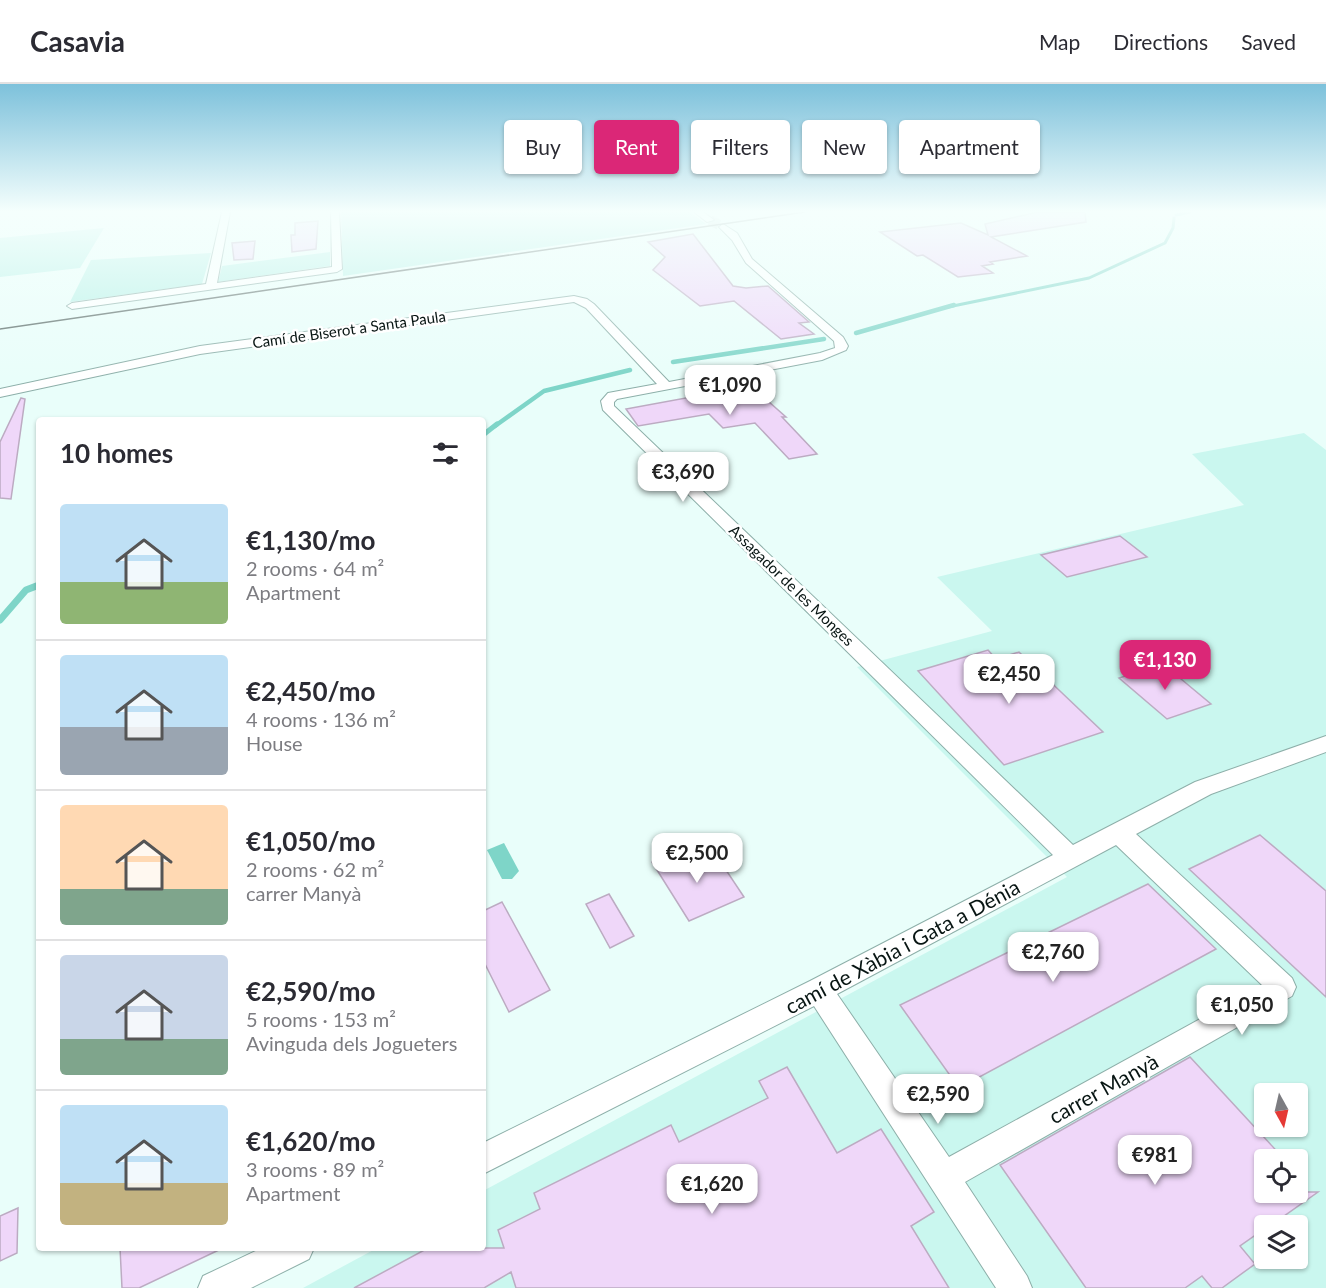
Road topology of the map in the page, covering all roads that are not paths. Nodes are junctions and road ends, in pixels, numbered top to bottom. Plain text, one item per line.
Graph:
1 (215, 268) edge
2 (337, 268) edge
3 (757, 268) edge
4 (211, 287) junction
5 (72, 306) dead end
6 (665, 385) junction
7 (0, 393) edge
8 (1326, 744) edge
9 (1118, 831) junction
10 (1070, 857) junction
11 (819, 990) junction
12 (486, 1157) edge
13 (944, 1177) junction
14 (292, 1251) edge
15 (215, 1288) edge
16 (1015, 1288) edge

1 - 4 street
2 - 4 street
3 - 6 street, Assagador de les Monges
4 - 5 street
6 - 7 street, Camí de Biserot a Santa Paula
6 - 10 street, Assagador de les Monges
8 - 9 street, camí de Xàbia i Gata a Dénia
9 - 10 street, camí de Xàbia i Gata a Dénia
9 - 13 street, carrer Manyà
10 - 11 street, camí de Xàbia i Gata a Dénia
11 - 12 street, camí de Xàbia i Gata a Dénia
11 - 13 street
13 - 16 street
14 - 15 street

